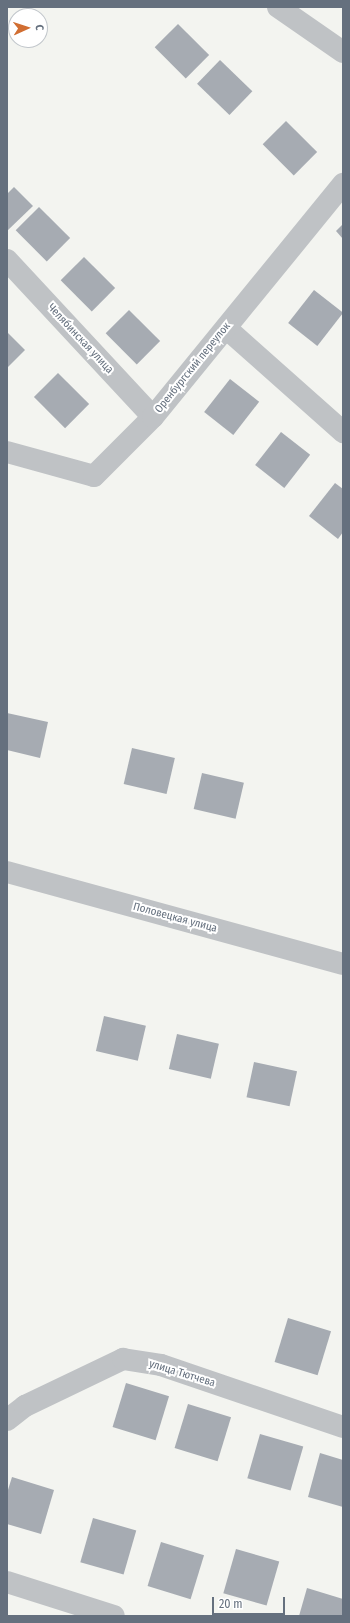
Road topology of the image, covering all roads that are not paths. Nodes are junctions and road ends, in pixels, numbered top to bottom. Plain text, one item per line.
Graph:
1 (278, 7) edge
2 (343, 52) edge
3 (343, 184) edge
4 (7, 260) edge
5 (226, 328) junction
6 (153, 418) junction
7 (343, 432) edge
8 (7, 452) edge
9 (7, 872) edge
10 (343, 964) edge
11 (7, 1420) edge
12 (343, 1427) edge
13 (7, 1582) edge
14 (114, 1616) edge

1 - 2 street
3 - 5 street, Оренбургский переулок
4 - 6 street, Челябинская улица
5 - 6 street, Оренбургский переулок
5 - 7 street
6 - 8 street, Оренбургский переулок
9 - 10 street, Половецкая улица
11 - 12 street, улица Тютчева
13 - 14 street

